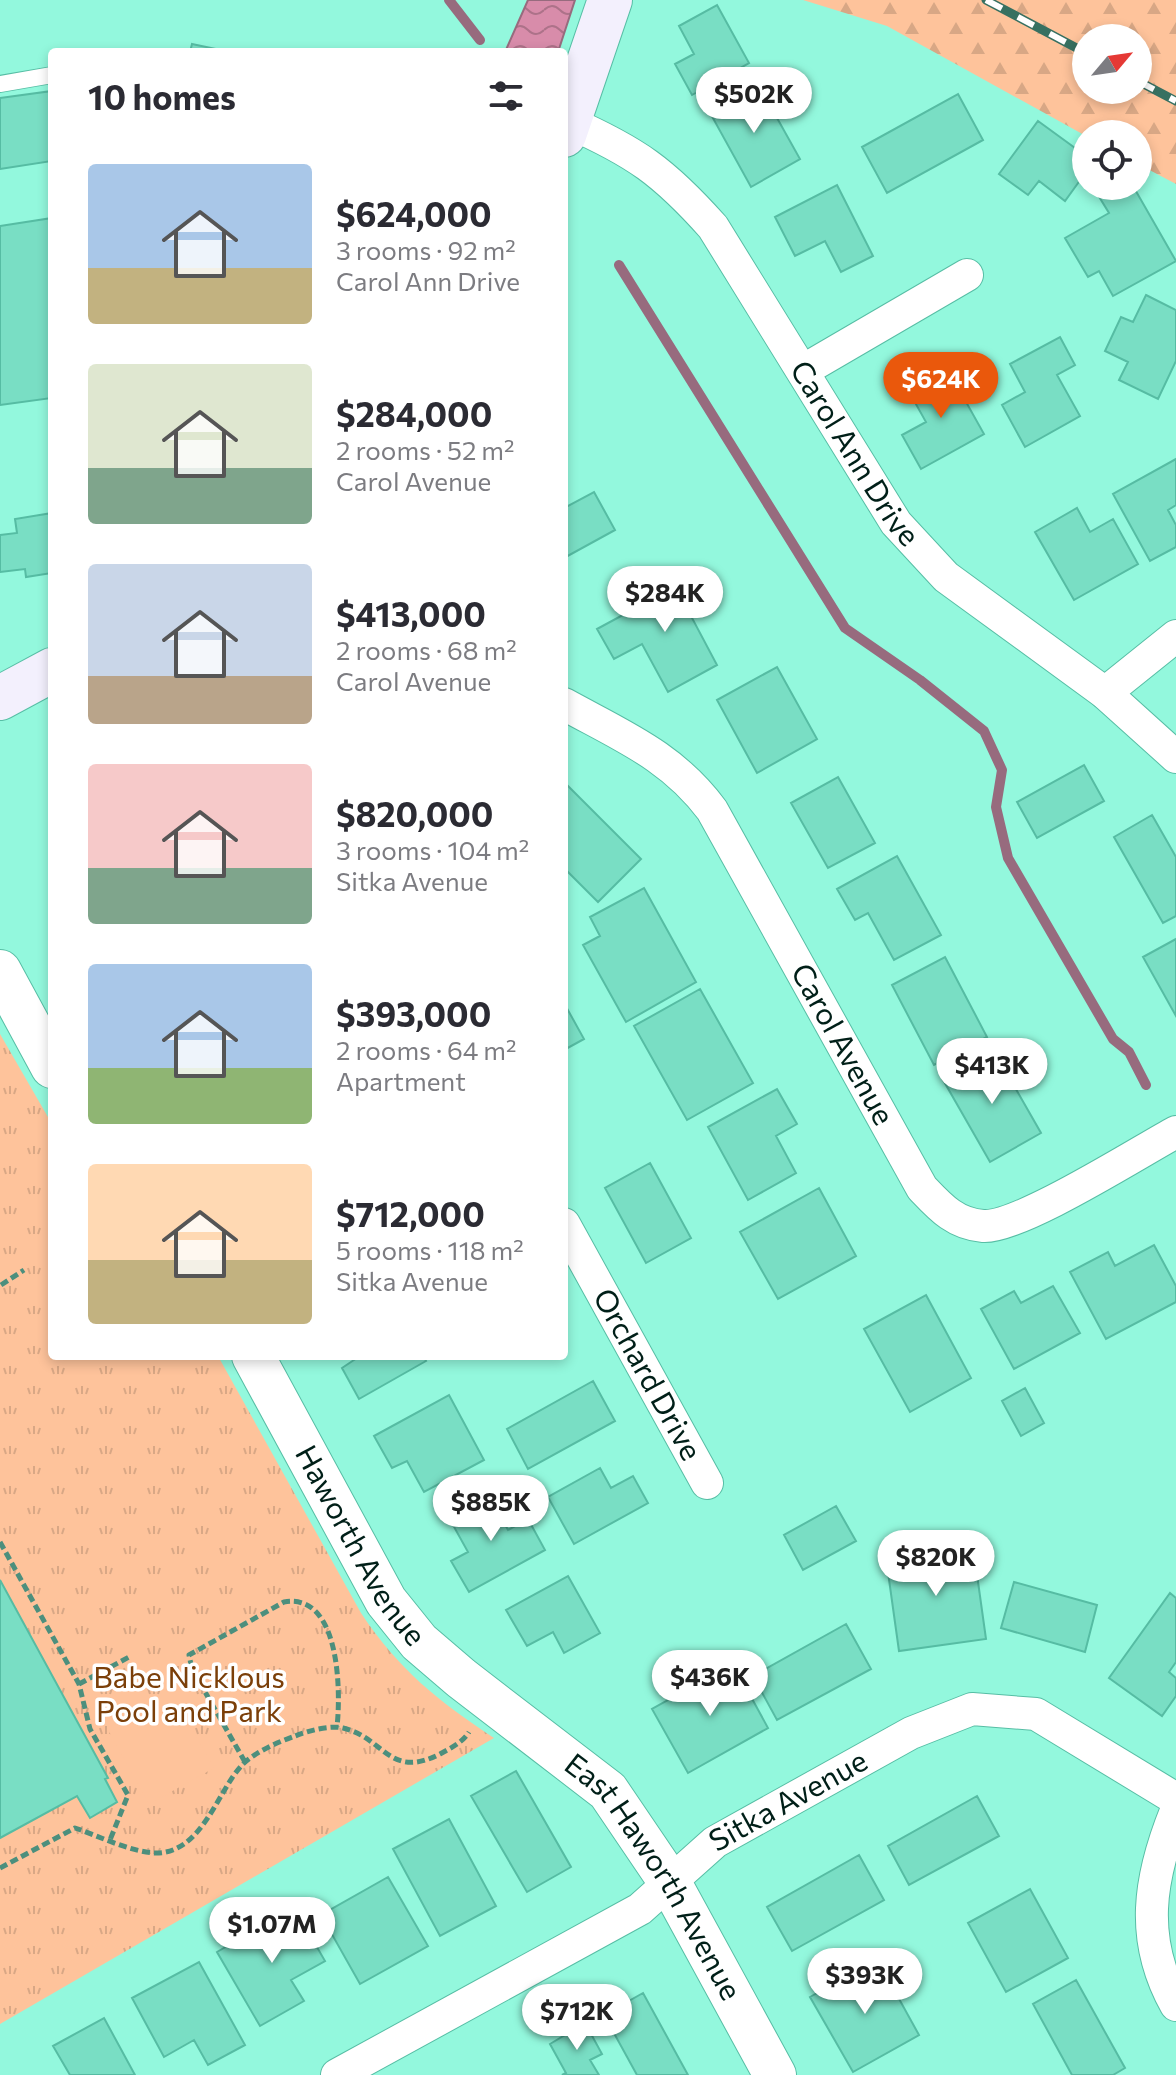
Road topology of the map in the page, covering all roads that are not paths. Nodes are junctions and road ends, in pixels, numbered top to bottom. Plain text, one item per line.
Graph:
1 (610, 0) edge
2 (48, 76) edge
3 (0, 84) edge
4 (568, 118) edge
5 (568, 127) edge
6 (967, 275) dead end
7 (804, 370) junction
8 (1176, 636) edge
9 (48, 672) edge
10 (1105, 693) junction
11 (0, 698) edge
12 (568, 706) edge
13 (1176, 757) edge
14 (0, 971) edge
15 (48, 1060) edge
16 (1176, 1132) edge
17 (568, 1231) edge
18 (255, 1360) edge
19 (707, 1483) dead end
20 (485, 1720) joint
21 (1176, 1799) edge
22 (1176, 1811) edge
23 (669, 1881) junction
24 (1176, 2005) edge
25 (337, 2075) edge
26 (775, 2075) edge

1 - 4 main road
2 - 3 lane
5 - 7 street, Carol Ann Drive
6 - 7 street
7 - 10 street, Carol Ann Drive
8 - 10 street
9 - 11 main road
10 - 13 street, Carol Ann Drive
12 - 16 street, Carol Avenue
14 - 15 street
17 - 19 street, Orchard Drive
18 - 20 street, Haworth Avenue
20 - 23 street, East Haworth Avenue
21 - 23 street, Sitka Avenue
22 - 24 street
23 - 25 street, Sitka Avenue
23 - 26 street, East Haworth Avenue

